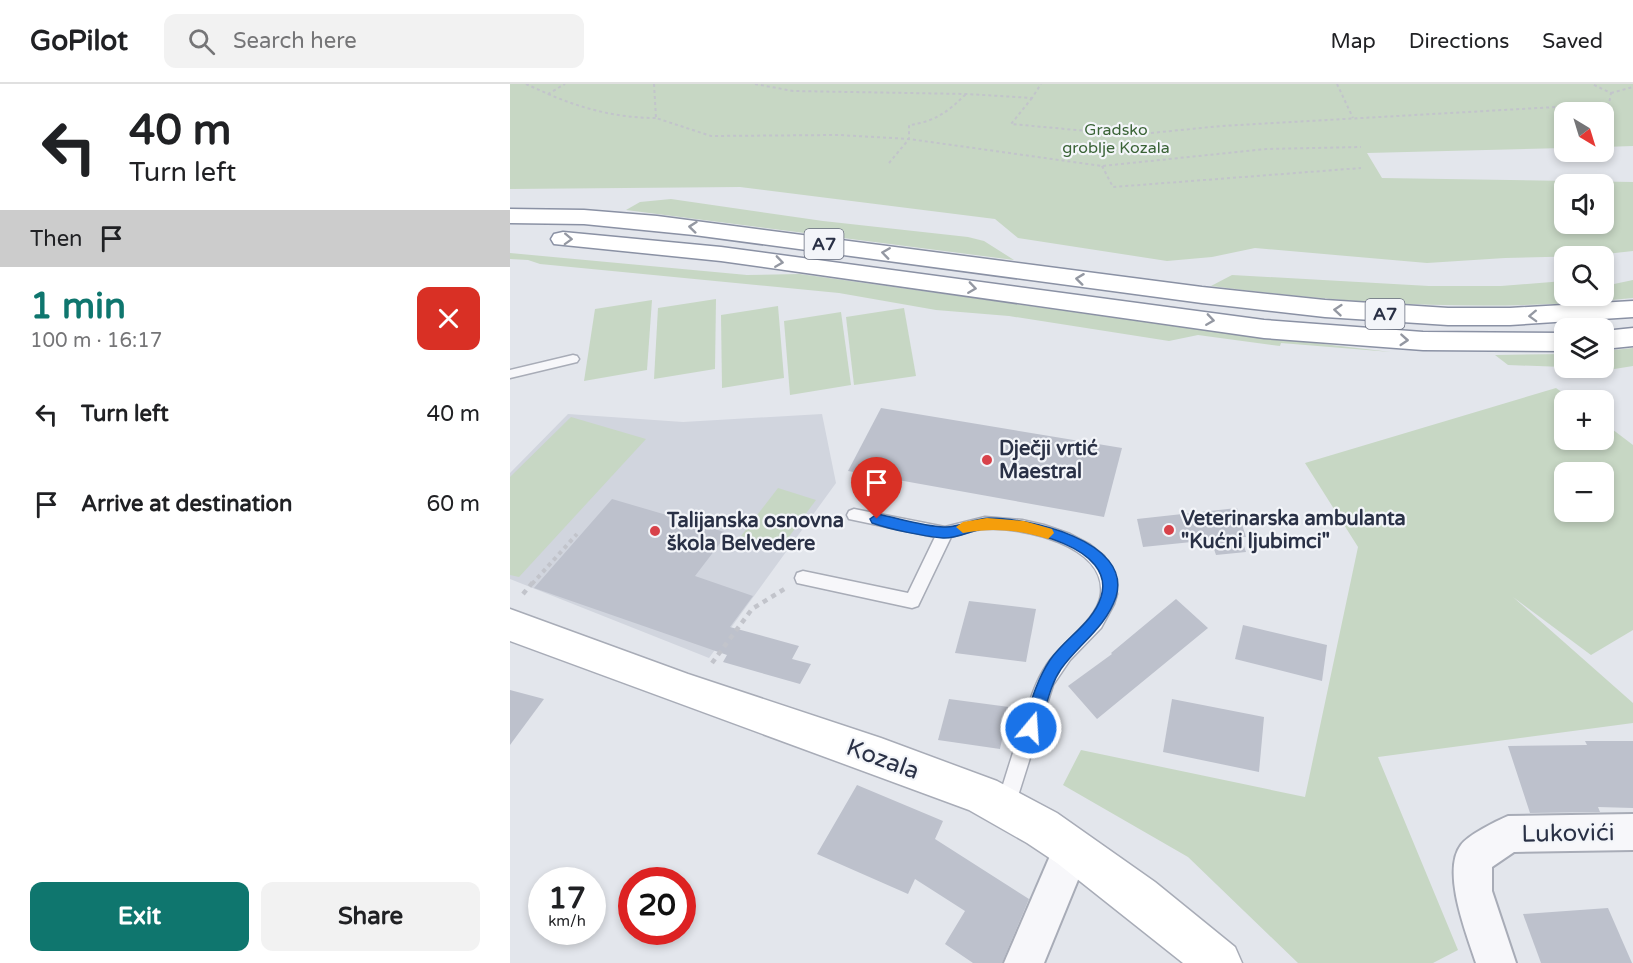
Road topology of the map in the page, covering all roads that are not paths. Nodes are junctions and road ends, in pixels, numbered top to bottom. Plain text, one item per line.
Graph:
1 (510, 216) edge
2 (510, 237) edge
3 (1633, 309) edge
4 (1633, 337) edge
5 (1614, 339) edge
6 (1554, 342) edge
7 (573, 359) dead end
8 (510, 374) edge
9 (854, 515) dead end
10 (945, 533) junction
11 (803, 578) road end
12 (517, 609) edge
13 (1005, 808) junction
14 (1633, 832) edge
15 (1072, 848) junction
16 (1024, 963) edge
17 (1219, 963) edge
18 (1496, 963) edge

3 -> 1 main road, A7
2 -> 6 main road, A7
4 - 5 main road
7 - 8 lane
9 - 10 lane
10 - 11 lane
10 - 13 lane
12 - 13 main road, Kozala
13 - 15 main road, Kozala
14 - 18 street, Lukovići
15 - 16 street
15 - 17 main road, Kozala

